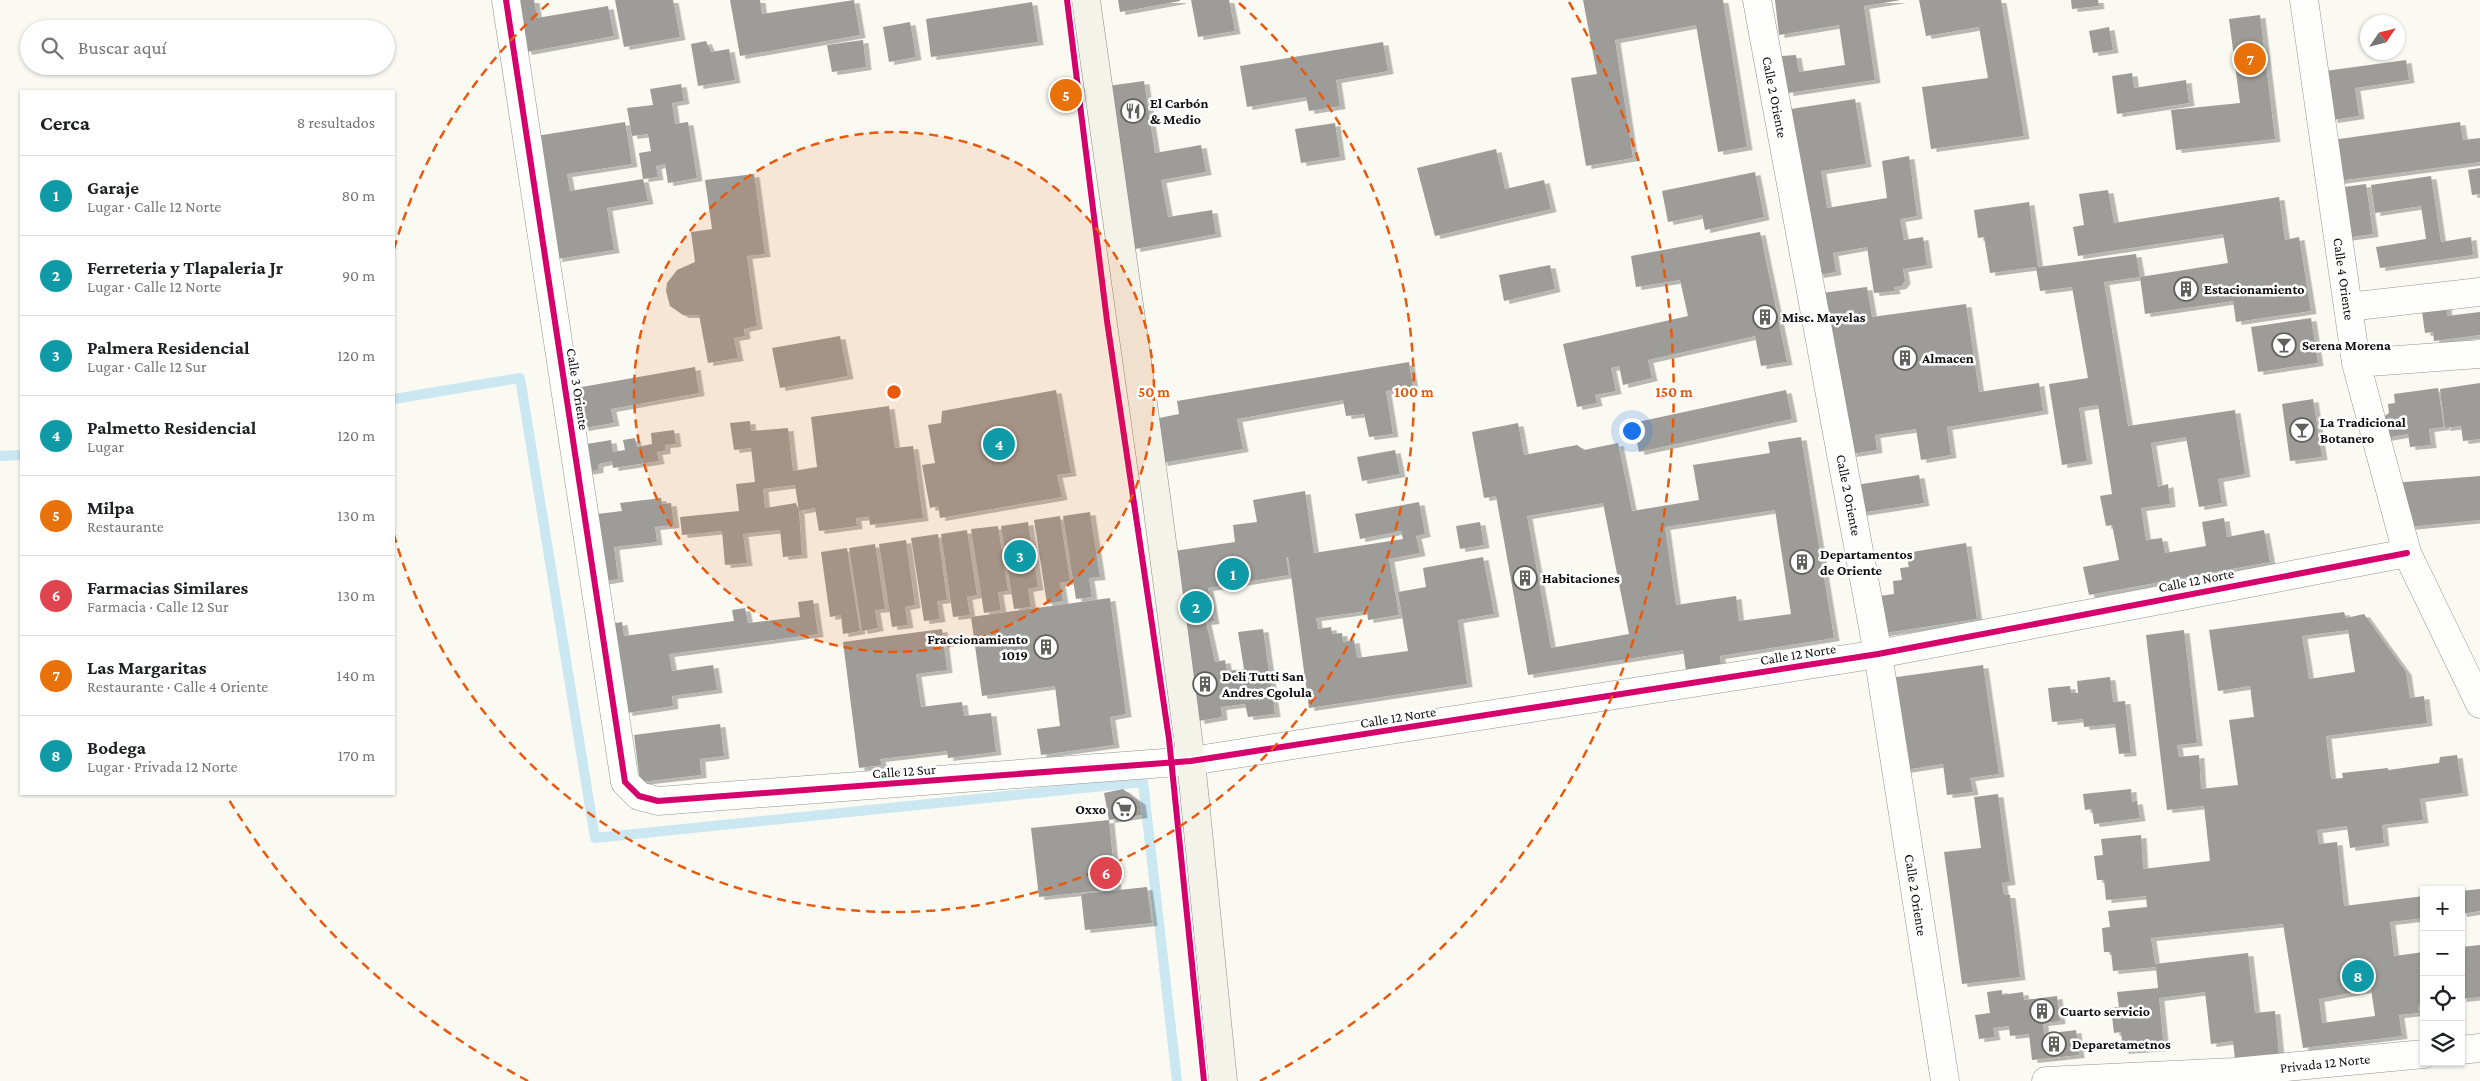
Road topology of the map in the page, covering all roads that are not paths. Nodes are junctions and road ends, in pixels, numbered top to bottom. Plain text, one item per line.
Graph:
1 (506, 0) edge
2 (1086, 0) edge
3 (1757, 0) edge
4 (2304, 0) edge
5 (2480, 292) edge
6 (2348, 307) junction
7 (2480, 354) edge
8 (2356, 363) junction
9 (2407, 553) junction
10 (1878, 654) junction
11 (2480, 704) edge
12 (1191, 762) junction
13 (625, 782) joint
14 (2480, 1048) edge
15 (2465, 1050) edge
16 (2420, 1054) edge
17 (2235, 1077) edge
18 (1223, 1081) edge
19 (1945, 1081) edge
20 (2046, 1081) edge

1 - 13 street, Calle 3 Oriente
2 - 12 main road
3 - 10 street, Calle 2 Oriente
4 - 6 street, Calle 4 Oriente
5 - 6 street
6 - 8 street, Calle 4 Oriente
7 - 8 street
8 - 9 street, Calle 4 Oriente
9 - 10 street, Calle 12 Norte
9 - 11 street, Calle 4 Oriente
10 - 12 street, Calle 12 Norte
10 - 19 street, Calle 2 Oriente
12 - 13 street, Calle 12 Sur
12 - 18 main road
14 - 15 street
16 - 17 street, Privada 12 Norte
17 - 20 street, Privada 12 Norte

